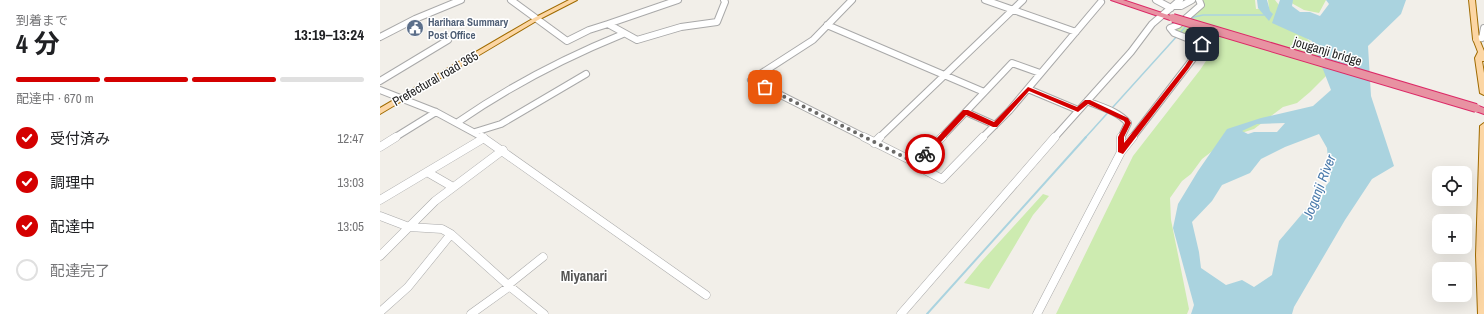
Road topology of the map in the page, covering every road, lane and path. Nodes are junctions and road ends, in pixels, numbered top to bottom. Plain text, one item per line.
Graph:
1 (461, 0) edge
2 (511, 0) edge
3 (574, 0) edge
4 (678, 0) edge
5 (724, 0) edge
6 (852, 0) edge
7 (985, 0) edge
8 (1023, 0) edge
9 (1115, 0) edge
10 (1156, 0) edge
11 (1180, 0) edge
12 (1192, 0) edge
13 (1199, 0) edge
14 (1472, 0) edge
15 (1101, 2) dead end
16 (1172, 7) junction
17 (1013, 10) junction
18 (1163, 15) junction
19 (536, 19) junction
20 (608, 24) junction
21 (827, 25) junction
22 (1484, 28) edge
23 (1076, 32) junction
24 (623, 34) junction
25 (380, 37) edge
26 (1476, 39) junction
27 (448, 40) dead end
28 (1482, 56) edge
29 (1040, 73) junction
30 (586, 74) dead end
31 (945, 74) junction
32 (380, 81) edge
33 (1028, 89) junction
34 (380, 90) edge
35 (984, 92) junction
36 (1484, 93) edge
37 (401, 99) junction
38 (1088, 101) junction
39 (1078, 110) junction
40 (1480, 110) edge
41 (380, 111) edge
42 (436, 112) junction
43 (966, 112) junction
44 (458, 122) junction
45 (995, 125) junction
46 (1484, 126) edge
47 (475, 132) junction
48 (484, 138) junction
49 (874, 143) junction
50 (380, 146) edge
51 (502, 150) junction
52 (1121, 152) junction
53 (915, 165) junction
54 (427, 172) junction
55 (1483, 185) edge
56 (453, 187) junction
57 (380, 200) edge
58 (380, 216) edge
59 (409, 227) junction
60 (451, 234) junction
61 (380, 256) edge
62 (544, 257) dead end
63 (509, 286) junction
64 (706, 295) dead end
65 (380, 312) edge
66 (471, 314) edge
67 (544, 314) edge
68 (901, 314) edge
69 (1037, 314) edge
70 (1483, 314) edge

1 - 25 street
2 - 19 street
3 - 19 main road, Prefectural road 365
4 - 20 street
5 - 24 street
6 - 21 street
7 - 17 street
8 - 17 street
9 - 18 highway, jouganji bridge
10 - 16 street
11 - 16 street
12 - 16 street
13 - 52 street
14 - 26 main road
15 - 23 street
16 - 18 street
17 - 23 street
17 - 31 street
18 - 38 street
18 - 40 highway, jouganji bridge, bridge
19 - 20 street
19 - 37 main road, Prefectural road 365
20 - 24 street
21 - 31 street
21 - 49 street
22 - 26 street
23 - 29 street
24 - 44 street
26 - 28 main road
27 - 32 street
28 - 36 main road
29 - 33 street
29 - 35 street
30 - 47 street
31 - 35 street
31 - 49 street
33 - 39 street
33 - 45 street
34 - 37 street
35 - 43 street
37 - 41 main road, Prefectural road 365
37 - 42 street
38 - 39 street
38 - 52 street
39 - 68 street
42 - 44 street
42 - 50 street
43 - 45 street
43 - 53 street
44 - 47 street
45 - 53 street
46 - 55 main road
47 - 48 street
48 - 51 street
48 - 54 street
49 - 53 street
51 - 56 street
51 - 64 street
52 - 69 street
54 - 56 street
54 - 57 street
55 - 70 main road
56 - 59 street
58 - 59 street
59 - 60 street
59 - 61 street
60 - 63 street
60 - 65 street
62 - 63 street
63 - 66 street
63 - 67 street

